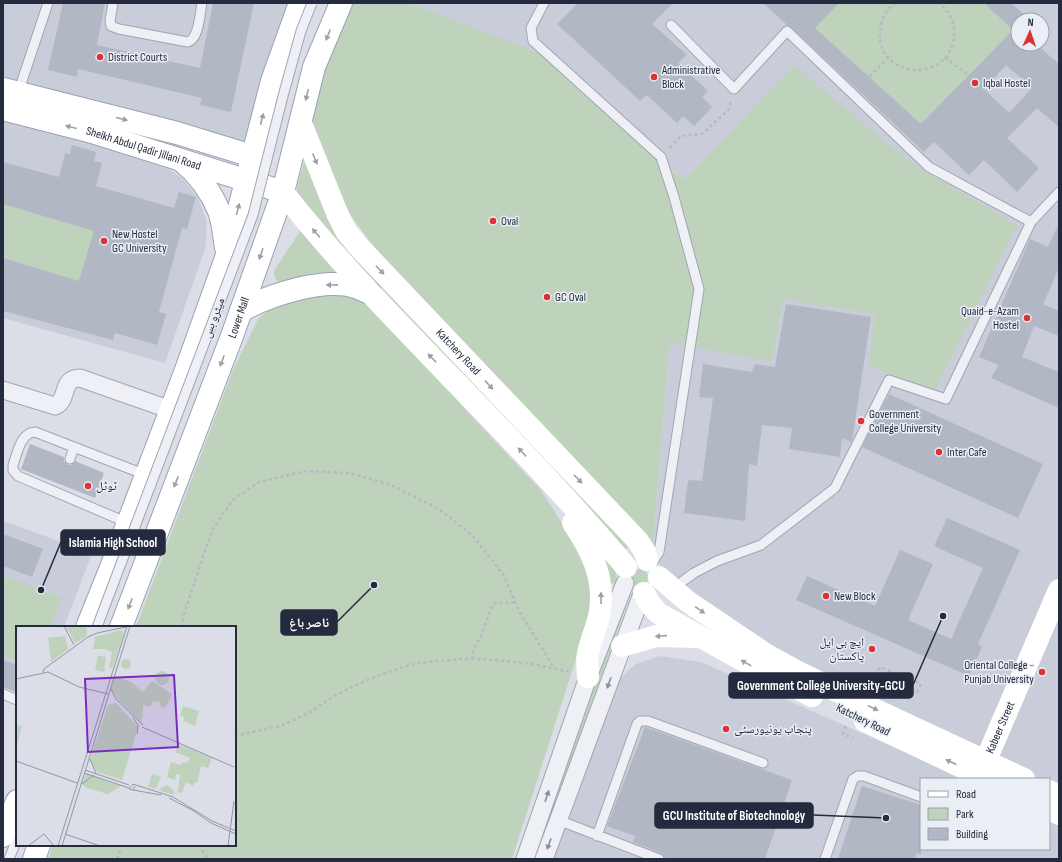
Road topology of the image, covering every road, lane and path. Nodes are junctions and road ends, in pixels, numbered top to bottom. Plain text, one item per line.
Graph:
1 (48, 3) edge
2 (113, 3) edge
3 (202, 3) edge
4 (302, 3) edge
5 (341, 3) edge
6 (544, 3) edge
7 (893, 4) edge
8 (941, 4) edge
9 (671, 25) dead end
10 (889, 57) junction
11 (945, 58) junction
12 (969, 75) dead end
13 (734, 89) junction
14 (853, 95) junction
15 (8, 97) edge
16 (301, 123) junction
17 (252, 156) junction
18 (661, 157) junction
19 (180, 160) junction
20 (246, 181) junction
21 (283, 192) junction
22 (1059, 192) edge
23 (1031, 222) junction
24 (227, 255) junction
25 (370, 293) junction
26 (240, 311) junction
27 (3, 390) edge
28 (171, 410) junction
29 (74, 447) junction
30 (70, 459) dead end
31 (146, 475) junction
32 (548, 481) junction
33 (128, 523) junction
34 (657, 572) junction
35 (634, 584) junction
36 (1059, 590) edge
37 (514, 602) junction
38 (87, 626) edge
39 (98, 626) edge
40 (121, 626) edge
41 (182, 626) edge
42 (700, 637) junction
43 (622, 646) junction
44 (472, 659) junction
45 (880, 667) dead end
46 (554, 668) junction
47 (588, 677) junction
48 (902, 685) dead end
49 (3, 694) edge
50 (16, 700) edge
51 (236, 736) edge
52 (763, 763) dead end
53 (984, 771) edge
54 (1019, 778) edge
55 (1050, 792) edge
56 (1059, 796) edge
57 (920, 797) edge
58 (16, 804) edge
59 (1050, 810) edge
60 (1059, 814) edge
61 (558, 820) junction
62 (3, 836) edge
63 (598, 836) junction
64 (16, 842) edge
65 (39, 846) edge
66 (122, 846) edge
67 (200, 846) edge
68 (9, 859) edge
69 (34, 859) edge
70 (117, 859) edge
71 (208, 859) edge
72 (525, 859) edge
73 (544, 859) edge
74 (659, 859) edge
75 (825, 859) edge

1 - 15 lane
2 - 3 lane
17 -> 4 main road
4 - 39 lane, میٹرو بس, bridge
5 -> 16 main road, Lower Mall
6 - 18 lane
7 - 10 path
8 - 11 path
9 - 13 lane
10 - 11 path
10 - 14 path
11 - 12 path
13 - 14 lane
13 - 18 path
14 - 23 lane
15 -> 17 main road, Sheikh Abdul Qadir Jillani Road
19 -> 15 main road, Sheikh Abdul Qadir Jillani Road
16 - 21 main road, Lower Mall
16 -> 34 main road, Katchery Road
17 - 20 main road
17 - 21 main road, Katchery Road
18 - 34 lane
19 - 20 main road, Sheikh Abdul Qadir Jillani Road
19 - 24 main road
20 - 21 main road, Sheikh Abdul Qadir Jillani Road
24 -> 20 main road
25 -> 21 main road, Katchery Road
21 -> 26 main road, Lower Mall
22 - 23 lane
23 - 34 lane
24 - 28 main road
25 -> 26 main road
32 -> 25 main road, Katchery Road
26 -> 40 main road, Lower Mall
27 - 28 street
28 - 31 main road
29 - 30 lane
29 - 31 lane
29 - 33 lane
31 - 33 main road
32 - 35 main road, Katchery Road
47 -> 32 main road
33 - 38 main road
34 - 35 main road
34 - 35 main road
34 -> 53 main road
35 - 42 main road, Katchery Road
35 - 43 street
35 - 47 street
36 - 53 main road, Kabeer Street
37 - 41 path
37 - 44 path
37 - 46 path
42 -> 43 main road
53 -> 42 main road, Katchery Road
43 -> 61 street
44 - 46 path
44 - 51 path
45 - 48 path
46 - 47 path
72 -> 47 street
49 - 50 lane
52 - 63 lane
53 - 54 main road
55 - 56 main road
57 - 75 lane
58 - 62 main road
59 - 60 main road
61 - 63 lane
61 -> 73 street
63 - 74 lane
64 - 68 lane
65 - 69 main road
66 - 70 path
67 - 71 path

